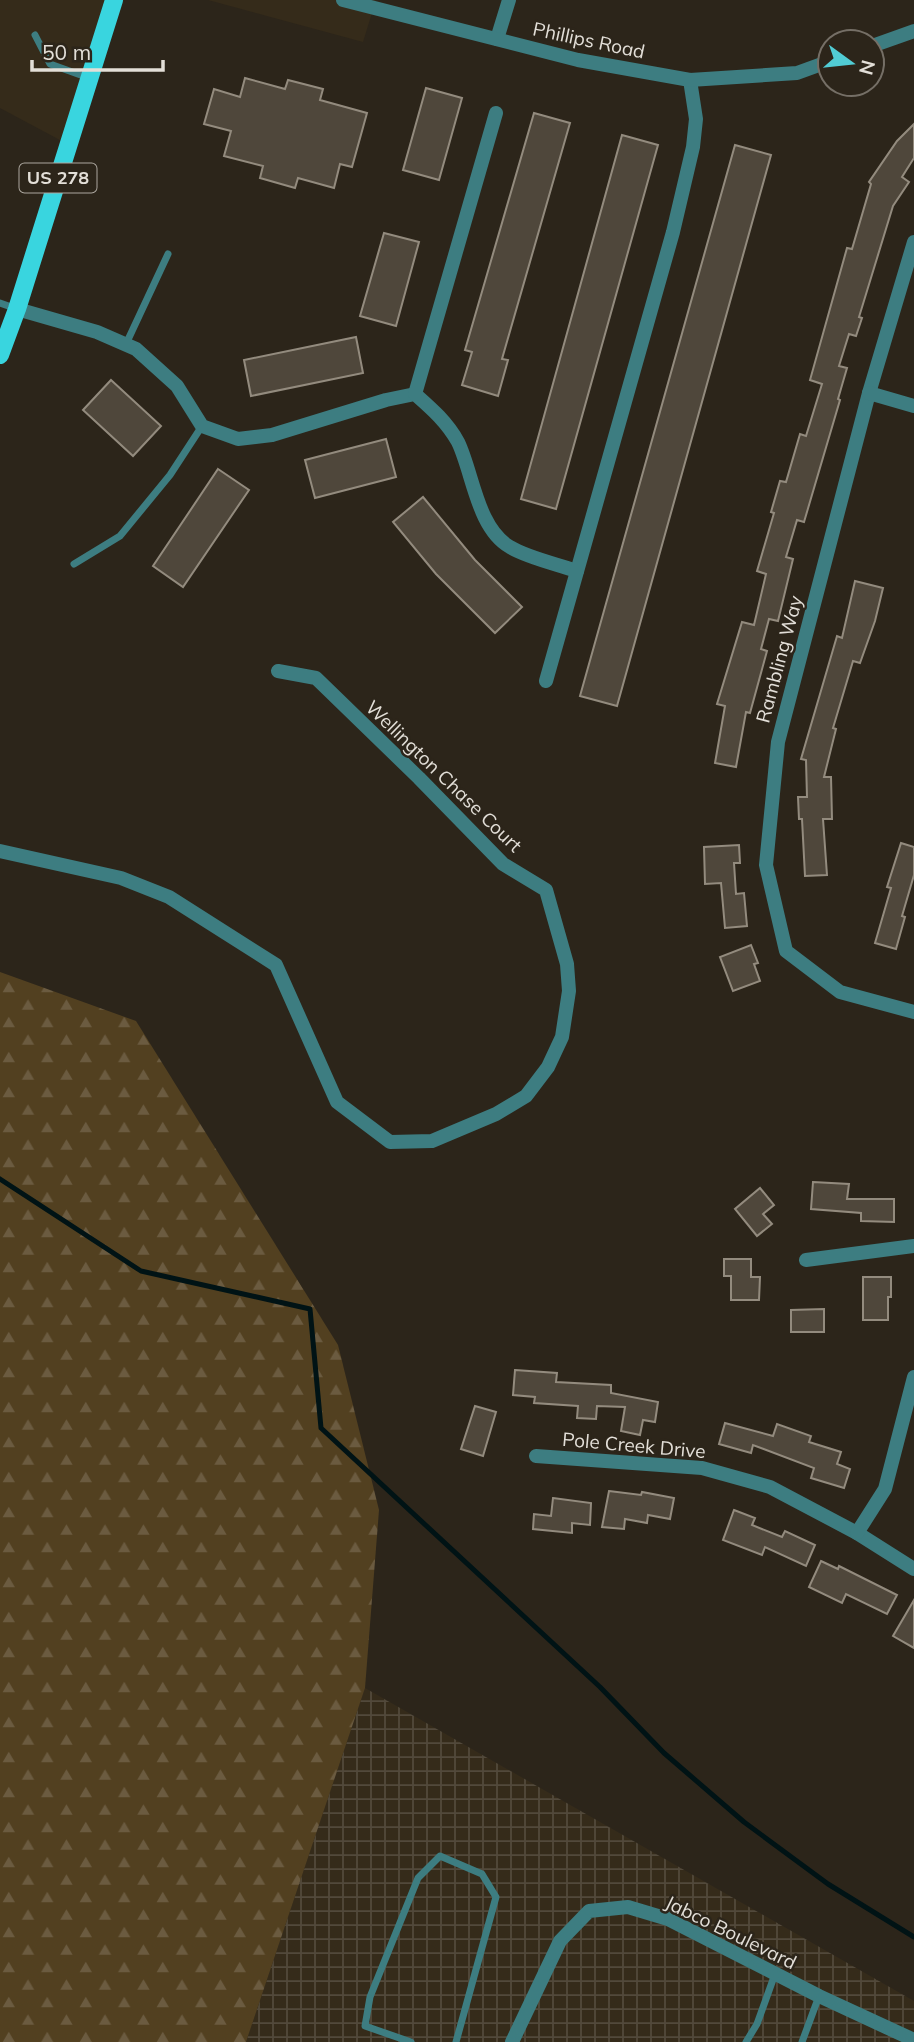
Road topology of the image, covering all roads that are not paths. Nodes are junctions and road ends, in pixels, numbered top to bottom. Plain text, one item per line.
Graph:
1 (114, 0) edge
2 (342, 0) edge
3 (509, 0) edge
4 (914, 30) edge
5 (35, 35) dead end
6 (497, 39) junction
7 (886, 41) edge
8 (816, 66) edge
9 (90, 79) junction
10 (690, 80) junction
11 (496, 113) dead end
12 (914, 242) edge
13 (168, 254) dead end
14 (9, 306) edge
15 (126, 344) junction
16 (0, 355) edge
17 (869, 393) junction
18 (415, 394) junction
19 (914, 405) edge
20 (202, 426) junction
21 (74, 564) dead end
22 (577, 571) junction
23 (278, 671) dead end
24 (546, 681) dead end
25 (0, 851) edge
26 (914, 1011) edge
27 (914, 1246) edge
28 (806, 1260) dead end
29 (914, 1377) edge
30 (536, 1456) dead end
31 (857, 1533) junction
32 (914, 1569) edge
33 (775, 1974) junction
34 (819, 1996) junction
35 (914, 2040) edge
36 (411, 2042) edge
37 (456, 2042) edge
38 (512, 2042) edge
39 (746, 2042) edge
40 (803, 2042) edge

1 - 9 main road, US 278
2 - 6 street, Phillips Road
3 - 6 street
4 - 7 street
5 - 9 lane
6 - 10 street, Phillips Road
8 - 10 street, Phillips Road
9 - 14 main road, US 278
10 - 22 street
11 - 18 street
12 - 17 street, Rambling Way
13 - 15 lane
14 - 15 street
14 - 16 main road, US 278
15 - 20 street
17 - 19 street
17 - 26 street, Rambling Way
18 - 20 street
18 - 22 street
20 - 21 lane
22 - 24 street
23 - 25 street, Wellington Chase Court
27 - 28 street
29 - 31 street
30 - 31 street, Pole Creek Drive
31 - 32 street, Pole Creek Drive
33 - 34 street, Jabco Boulevard
33 - 38 street, Jabco Boulevard
33 - 39 lane
34 - 35 street, Jabco Boulevard
34 - 40 lane
36 - 37 lane

